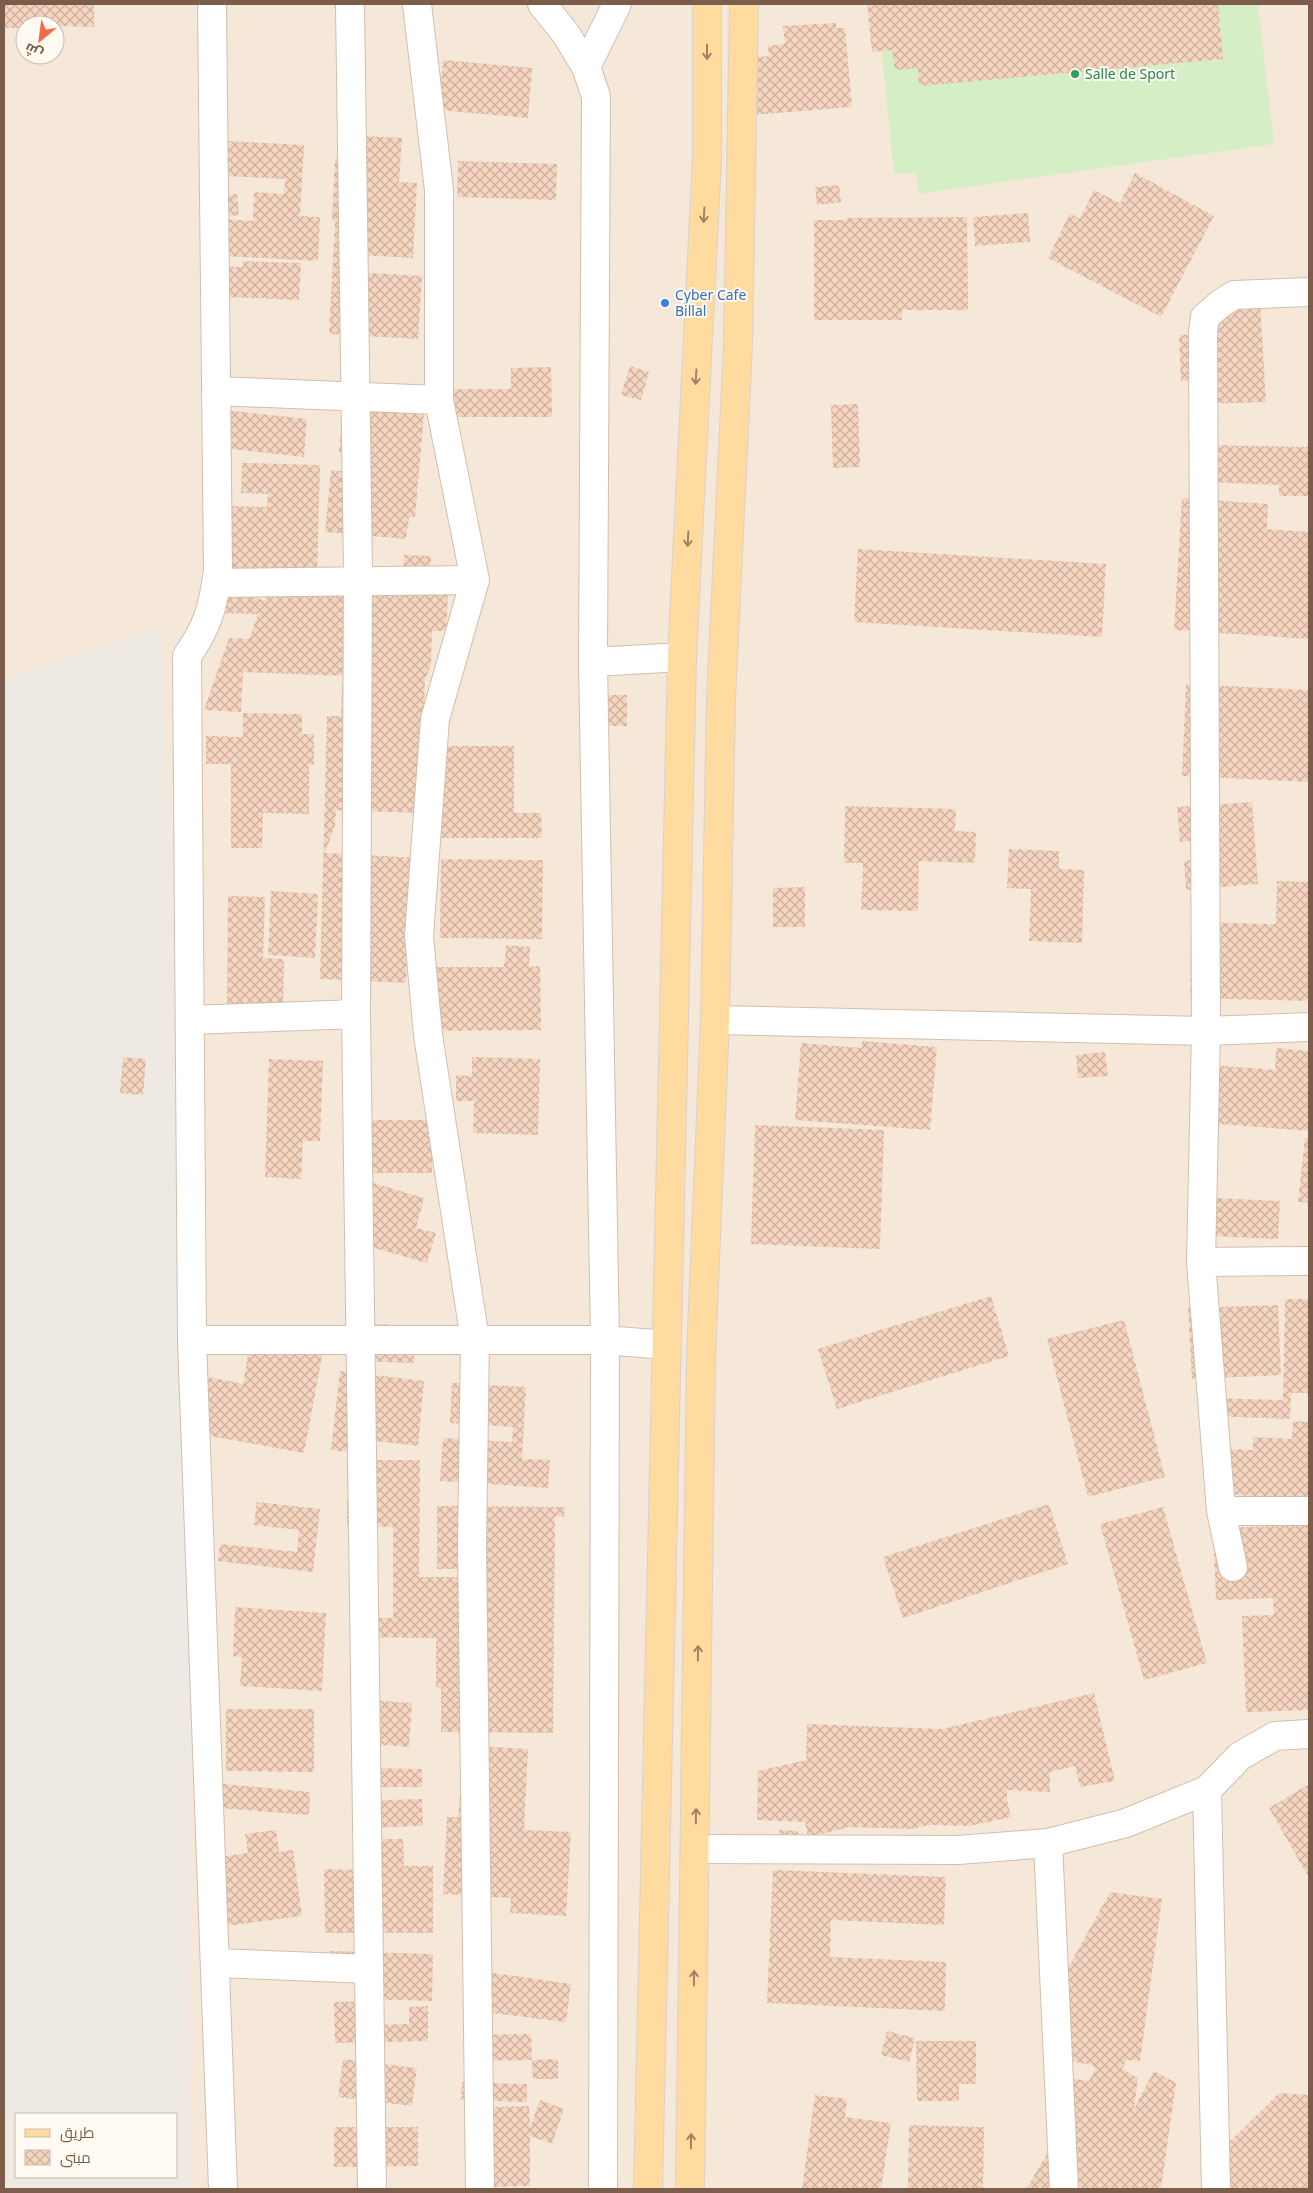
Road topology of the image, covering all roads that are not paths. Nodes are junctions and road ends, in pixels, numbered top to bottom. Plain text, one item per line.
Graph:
1 (212, 4) edge
2 (350, 4) edge
3 (417, 4) edge
4 (542, 4) edge
5 (616, 4) edge
6 (707, 4) edge
7 (744, 4) edge
8 (586, 67) junction
9 (1309, 292) edge
10 (216, 391) junction
11 (356, 395) junction
12 (439, 400) junction
13 (358, 580) junction
14 (475, 580) junction
15 (216, 583) junction
16 (682, 657) junction
17 (592, 662) junction
18 (356, 1014) junction
19 (190, 1020) junction
20 (715, 1020) junction
21 (1309, 1027) edge
22 (1206, 1031) junction
23 (1309, 1261) edge
24 (1201, 1262) junction
25 (192, 1340) junction
26 (362, 1340) junction
27 (475, 1340) junction
28 (605, 1340) junction
29 (666, 1345) junction
30 (1221, 1511) junction
31 (1309, 1511) edge
32 (1234, 1567) dead end
33 (1309, 1734) edge
34 (1207, 1790) junction
35 (1048, 1843) junction
36 (696, 1849) junction
37 (215, 1963) junction
38 (370, 1969) junction
39 (223, 2189) edge
40 (372, 2189) edge
41 (480, 2189) edge
42 (603, 2189) edge
43 (648, 2189) edge
44 (690, 2189) edge
45 (1064, 2189) edge
46 (1216, 2189) edge

1 - 10 street
2 - 11 street
3 - 12 street
4 - 8 street
5 - 8 street
6 -> 16 main road
7 - 20 main road
8 - 17 street
9 - 22 street
10 - 11 street
10 - 15 street
11 - 12 street
11 - 13 street
12 - 14 street
13 - 14 street
13 - 15 street
13 - 18 street
14 - 27 street
15 - 19 street
16 - 17 street
16 - 29 main road
17 - 28 street
18 - 19 street
18 - 26 street
19 - 25 street
20 - 22 street
36 -> 20 main road
21 - 22 street
22 - 24 street
23 - 24 street
24 - 30 street
25 - 26 street
25 - 37 street
26 - 27 street
26 - 38 street
27 - 28 street
27 - 41 street
28 - 29 street
28 - 42 street
29 - 43 main road
30 - 31 street
30 - 32 street
33 - 34 street
34 - 35 street
34 - 46 street
35 - 36 street
35 - 45 street
44 -> 36 main road
37 - 38 street
37 - 39 street
38 - 40 street

